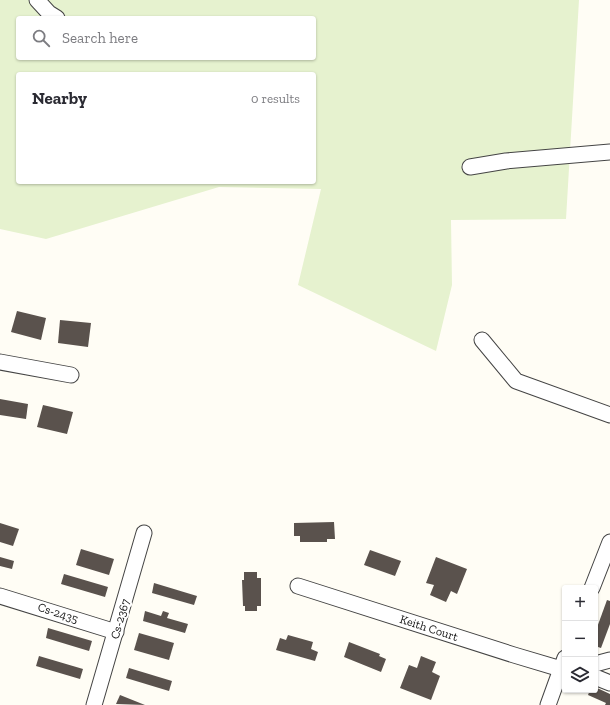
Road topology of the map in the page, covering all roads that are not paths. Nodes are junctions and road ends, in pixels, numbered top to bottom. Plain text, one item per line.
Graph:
1 (37, 0) edge
2 (55, 16) edge
3 (610, 152) edge
4 (470, 167) dead end
5 (482, 340) dead end
6 (0, 362) edge
7 (71, 375) dead end
8 (610, 415) edge
9 (144, 533) dead end
10 (610, 542) edge
11 (606, 566) edge
12 (594, 585) edge
13 (298, 586) dead end
14 (0, 596) edge
15 (116, 632) junction
16 (610, 660) edge
17 (562, 663) edge
18 (598, 663) edge
19 (562, 668) edge
20 (598, 678) edge
21 (610, 684) edge
22 (94, 705) edge
23 (548, 705) edge

1 - 2 street
3 - 4 street
5 - 8 street
6 - 7 street
9 - 15 street, Cs-2367
10 - 11 street
11 - 12 street
13 - 17 street, Keith Court
14 - 15 street, Cs-2435
15 - 22 street, Cs-2367
16 - 18 street
19 - 23 street
20 - 21 street

